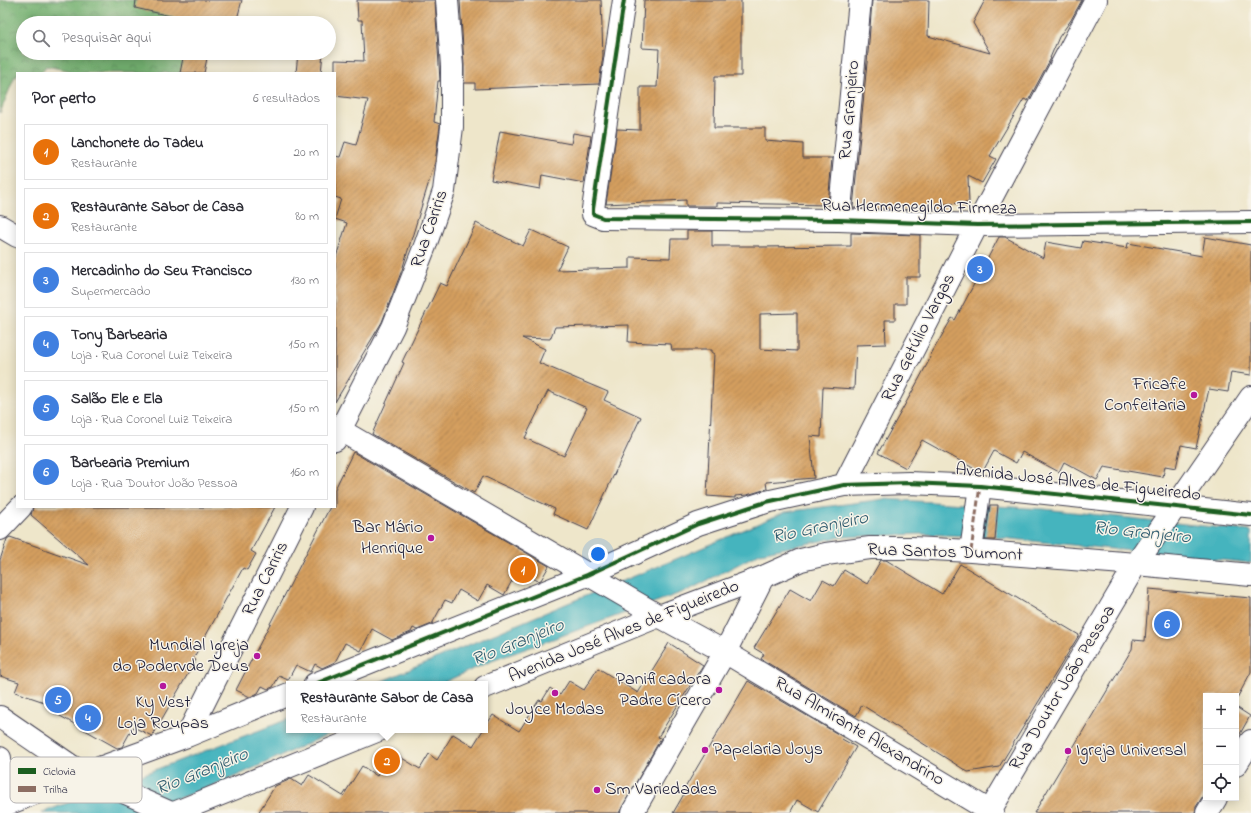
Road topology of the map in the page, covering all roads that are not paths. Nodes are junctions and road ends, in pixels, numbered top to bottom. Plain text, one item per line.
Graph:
1 (447, 0) edge
2 (624, 0) edge
3 (860, 0) edge
4 (1096, 0) edge
5 (839, 220) junction
6 (1251, 222) edge
7 (977, 225) junction
8 (0, 226) edge
9 (16, 235) edge
10 (1251, 397) edge
11 (337, 432) edge
12 (844, 485) junction
13 (979, 492) junction
14 (20, 508) edge
15 (301, 508) edge
16 (1172, 511) junction
17 (1251, 515) edge
18 (0, 529) edge
19 (972, 546) junction
20 (1139, 560) junction
21 (586, 575) junction
22 (1251, 575) edge
23 (763, 577) junction
24 (659, 616) junction
25 (724, 652) junction
26 (322, 681) edge
27 (488, 686) edge
28 (286, 695) edge
29 (0, 717) edge
30 (372, 733) edge
31 (187, 736) junction
32 (1251, 741) edge
33 (58, 757) edge
34 (130, 757) edge
35 (0, 758) edge
36 (1239, 760) edge
37 (142, 800) edge
38 (1214, 801) edge
39 (1, 806) edge
40 (991, 812) edge
41 (171, 813) edge
42 (174, 813) edge
43 (632, 813) edge
44 (1207, 813) edge

1 - 11 street, Rua Cariris
2 - 5 street, Rua Hermenegildo Firmeza
3 - 5 street, Rua Granjeiro
4 - 7 street, Rua Getúlio Vargas
5 - 7 street, Rua Hermenegildo Firmeza
6 - 7 street, Rua Hermenegildo Firmeza
7 - 12 street, Rua Getúlio Vargas
8 - 9 street
10 - 16 street, Rua Doutor João Pessoa
11 - 21 street, Rua Almirante Alexandrino
12 - 13 street, Avenida José Alves de Figueiredo
12 - 21 street, Avenida José Alves de Figueiredo
13 - 16 street, Avenida José Alves de Figueiredo
13 - 19 street
14 - 18 street
15 - 31 street, Rua Cariris
16 - 17 street, Avenida José Alves de Figueiredo
16 - 20 street, Rua Doutor João Pessoa
19 - 20 street, Rua Santos Dumont
19 - 23 street, Rua Santos Dumont
20 - 22 street
20 - 40 street, Rua Doutor João Pessoa
21 - 24 street, Rua Almirante Alexandrino
21 - 26 street, Avenida José Alves de Figueiredo
23 - 24 street, Avenida José Alves de Figueiredo
23 - 25 street
24 - 25 street, Rua Almirante Alexandrino
24 - 27 street, Avenida José Alves de Figueiredo
25 - 40 street, Rua Almirante Alexandrino
25 - 43 street
28 - 31 street
29 - 33 street
30 - 42 street
31 - 34 street
32 - 36 street
35 - 39 street
37 - 41 street
38 - 44 street

